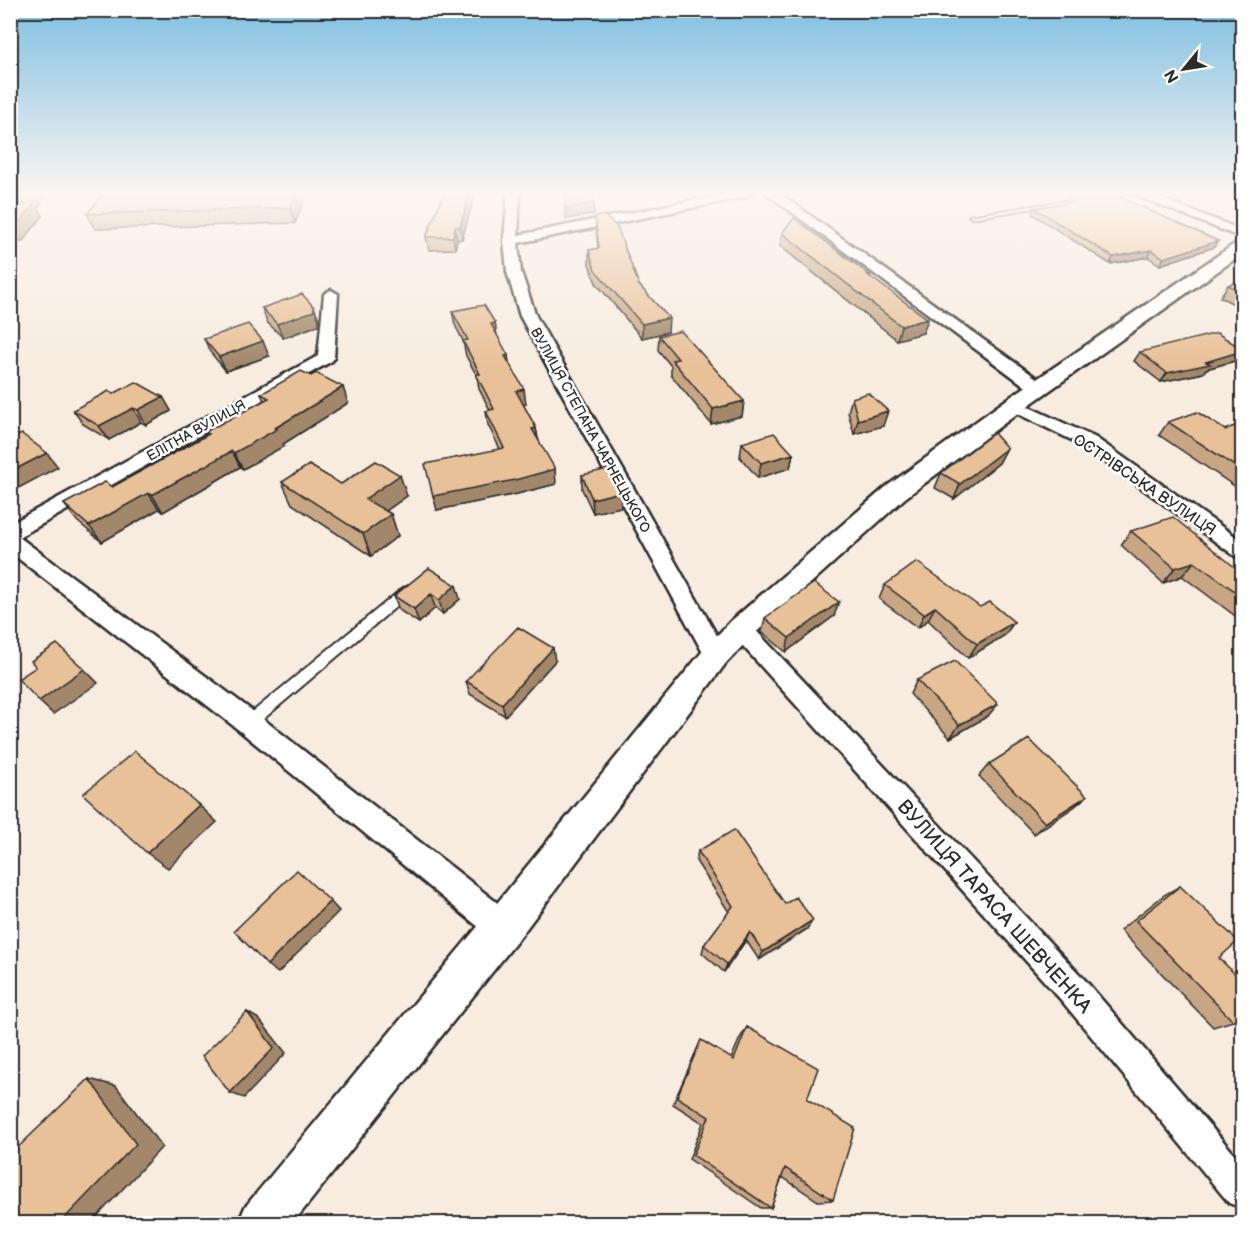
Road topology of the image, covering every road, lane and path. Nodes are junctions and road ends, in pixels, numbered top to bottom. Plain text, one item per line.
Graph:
1 (512, 251) edge
2 (852, 251) edge
3 (1237, 251) edge
4 (331, 294) dead end
5 (1039, 388) junction
6 (1014, 405) junction
7 (10, 533) edge
8 (10, 541) edge
9 (1242, 551) edge
10 (414, 585) edge
11 (741, 629) junction
12 (716, 655) junction
13 (249, 723) junction
14 (503, 927) junction
15 (1242, 1190) edge
16 (262, 1224) edge

1 - 12 street, ВУЛИЦЯ СТЕПАНА ЧАРНЕЦЬКОГО
2 - 5 street
3 - 5 street
4 - 7 street, ЕЛІТНА ВУЛИЦЯ
5 - 6 street
6 - 9 street, ОСТРІВСЬКА ВУЛИЦЯ
6 - 11 street
8 - 13 street
10 - 13 lane
11 - 12 street
11 - 15 street, ВУЛИЦЯ ТАРАСА ШЕВЧЕНКА
12 - 14 street
13 - 14 street
14 - 16 street

